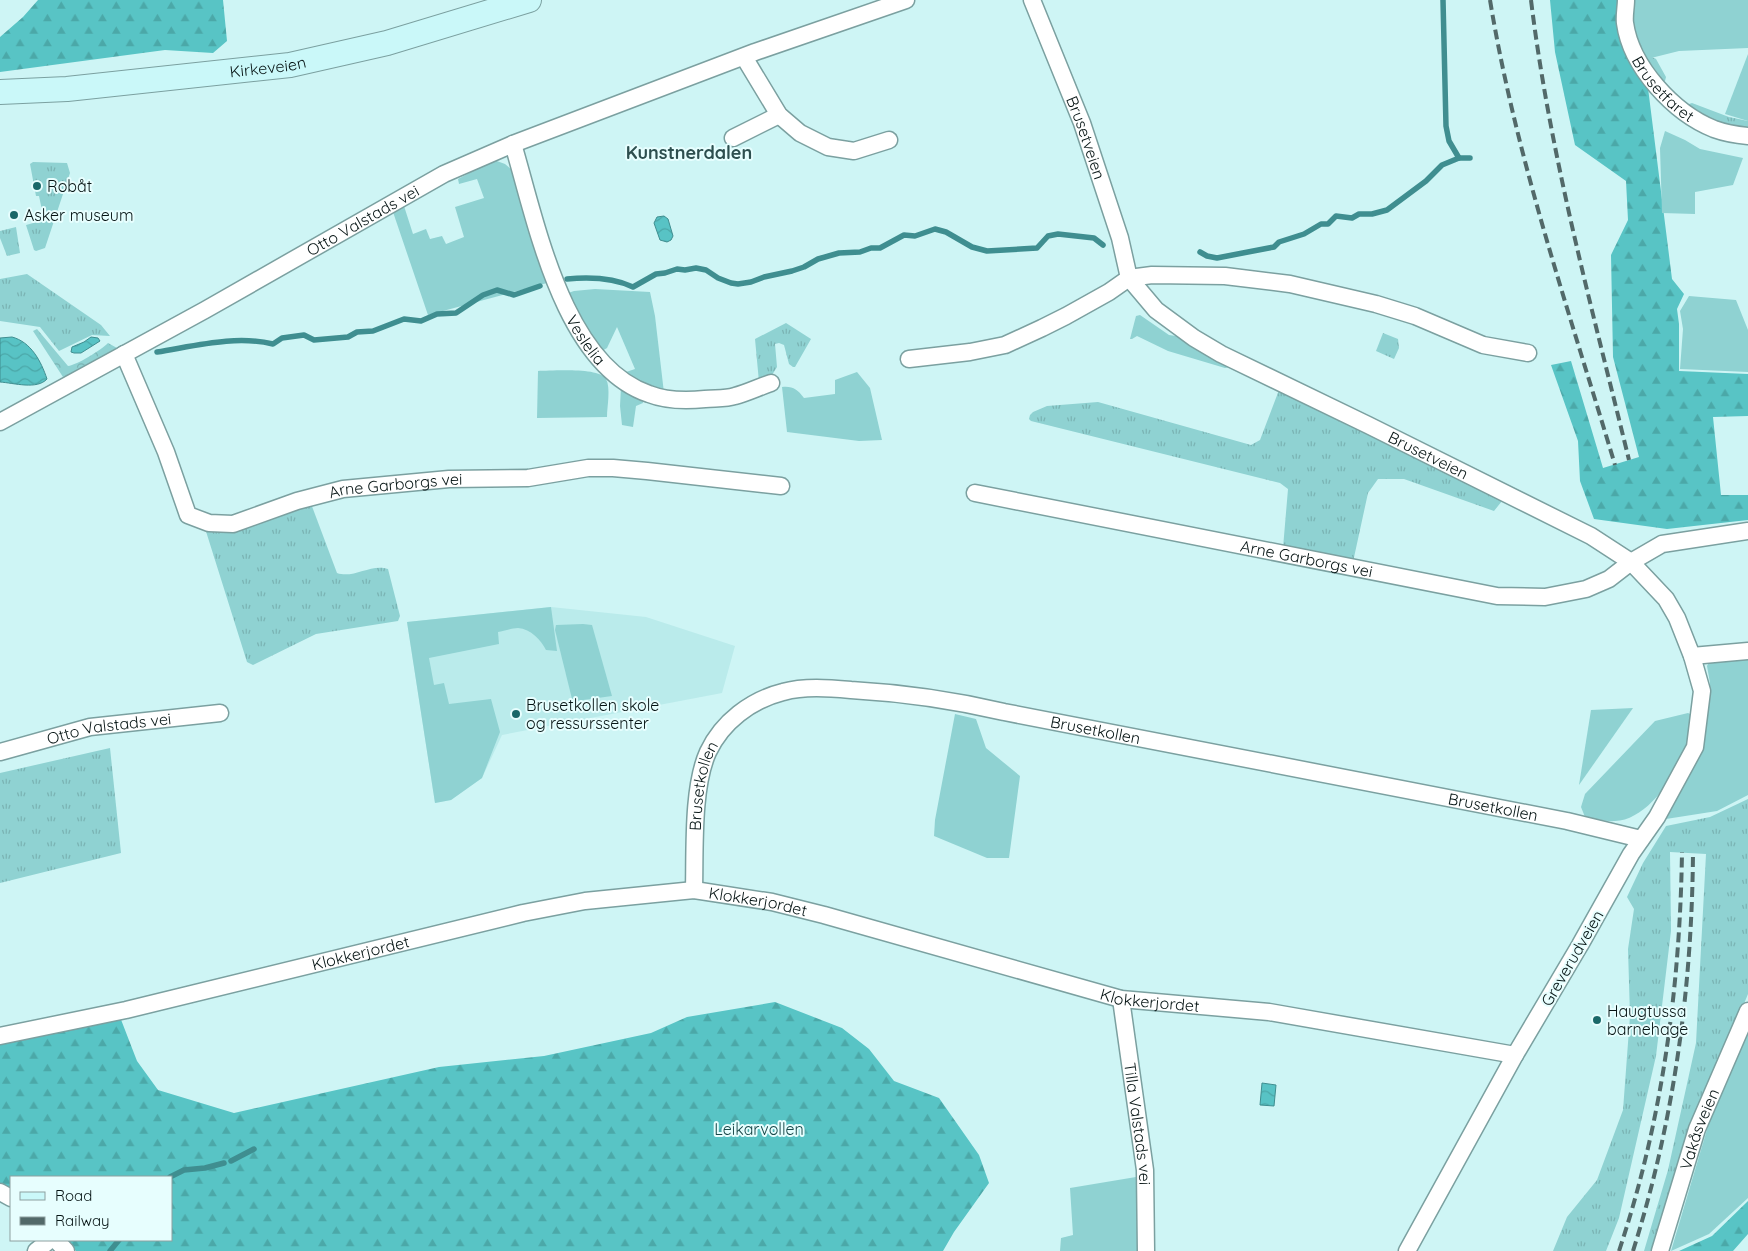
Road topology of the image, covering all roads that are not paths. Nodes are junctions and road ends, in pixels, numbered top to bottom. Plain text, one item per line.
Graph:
1 (528, 0) edge
2 (906, 0) edge
3 (1032, 0) edge
4 (1626, 0) edge
5 (744, 57) junction
6 (0, 92) edge
7 (779, 115) junction
8 (1748, 136) edge
9 (733, 138) dead end
10 (889, 140) dead end
11 (513, 144) junction
12 (1129, 278) junction
13 (1528, 353) dead end
14 (124, 354) junction
15 (909, 359) dead end
16 (771, 382) dead end
17 (0, 422) edge
18 (781, 486) dead end
19 (975, 493) dead end
20 (1748, 531) edge
21 (1631, 562) junction
22 (1748, 652) edge
23 (1692, 656) junction
24 (220, 713) dead end
25 (0, 752) edge
26 (1641, 839) junction
27 (694, 890) junction
28 (1120, 999) junction
29 (1748, 1011) edge
30 (0, 1036) edge
31 (1515, 1054) junction
32 (49, 1241) edge
33 (57, 1241) edge
34 (36, 1251) edge
35 (66, 1251) edge
36 (1146, 1251) edge
37 (1407, 1251) edge
38 (1660, 1251) edge

1 - 6 main road, Kirkeveien
2 - 5 street, Otto Valstads vei
3 - 12 street, Brusetveien
4 - 8 street, Brusetfaret
5 - 7 street
5 - 11 street, Otto Valstads vei
7 - 9 street
7 - 10 street
11 - 14 street, Otto Valstads vei
11 - 16 street, Veslelia
12 - 13 street
12 - 15 street
12 - 21 street, Brusetveien
14 - 17 street, Otto Valstads vei
14 - 18 street, Arne Garborgs vei
19 - 21 street, Arne Garborgs vei
20 - 21 street
21 - 23 street, Greverudveien
22 - 23 street
23 - 26 street, Greverudveien
24 - 25 street, Otto Valstads vei
26 - 27 street, Brusetkollen
26 - 31 street, Greverudveien
27 - 28 street, Klokkerjordet
27 - 30 street, Klokkerjordet
28 - 31 street, Klokkerjordet
28 - 36 street, Tilla Valstads vei
29 - 38 street, Vakåsveien
31 - 37 street, Greverudveien
32 - 34 street
33 - 35 street

